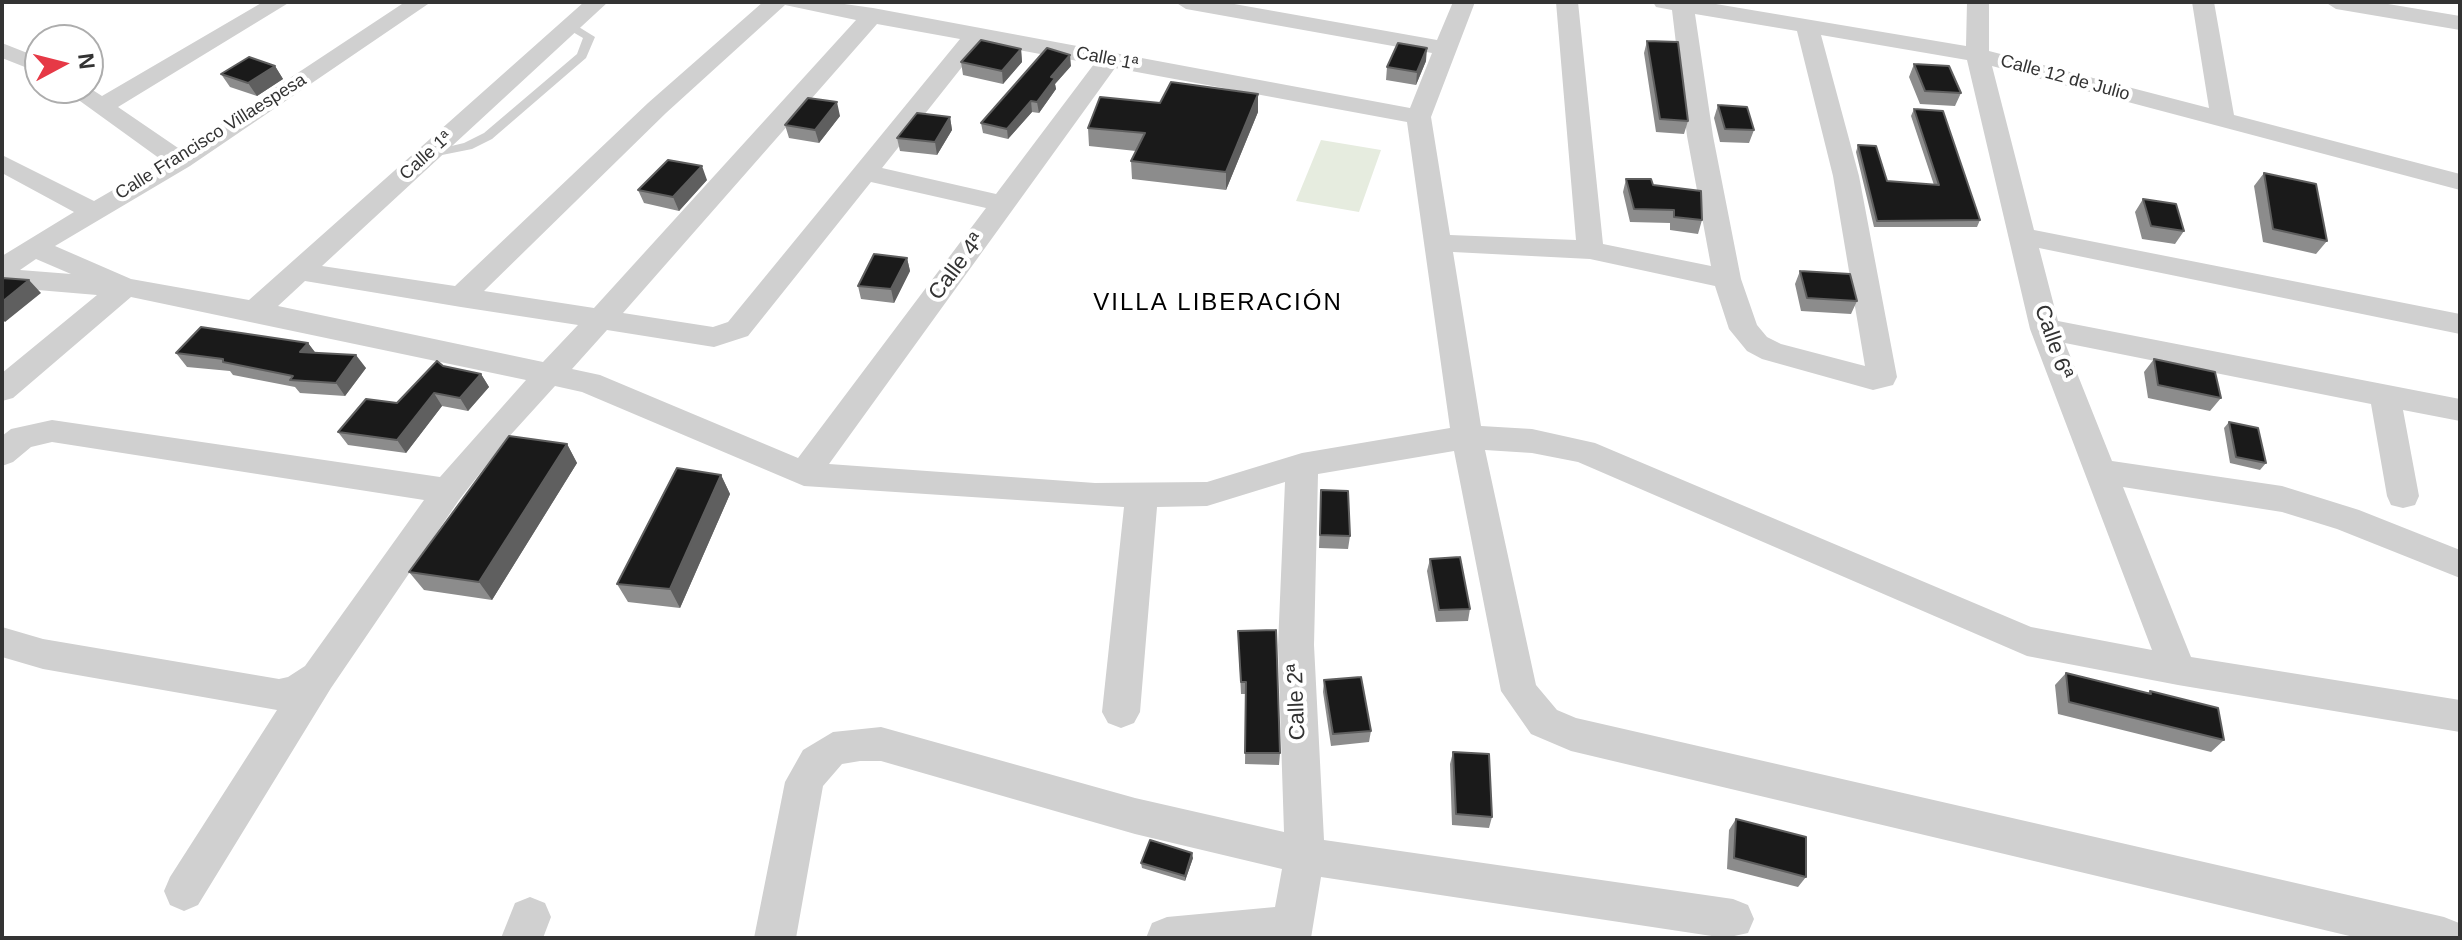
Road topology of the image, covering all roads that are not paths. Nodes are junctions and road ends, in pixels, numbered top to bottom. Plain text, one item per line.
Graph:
1 (279, 2) edge
2 (420, 2) edge
3 (597, 2) edge
4 (776, 2) edge
5 (794, 2) edge
6 (1186, 2) edge
7 (1464, 2) edge
8 (1567, 2) edge
9 (1978, 2) edge
10 (2203, 2) edge
11 (2336, 2) edge
12 (1673, 4) edge
13 (873, 15) junction
14 (1795, 15) edge
15 (2460, 23) edge
16 (976, 35) junction
17 (1447, 49) junction
18 (2, 50) edge
19 (1977, 55) junction
20 (24, 59) edge
21 (1109, 60) junction
22 (100, 104) edge
23 (103, 106) junction
24 (1419, 117) junction
25 (2223, 120) junction
26 (181, 161) junction
27 (2, 163) edge
28 (864, 172) junction
29 (2447, 178) edge
30 (1003, 204) junction
31 (2460, 209) edge
32 (93, 211) junction
33 (2022, 236) junction
34 (1441, 243) junction
35 (33, 247) junction
36 (1590, 250) junction
37 (2, 270) edge
38 (299, 271) junction
39 (2, 278) edge
40 (1727, 279) junction
41 (125, 287) junction
42 (461, 297) junction
43 (255, 311) junction
44 (602, 319) junction
45 (2460, 324) edge
46 (2045, 329) junction
47 (548, 372) junction
48 (2, 390) edge
49 (2385, 395) junction
50 (2460, 410) edge
51 (1467, 437) junction
52 (2, 454) edge
53 (1302, 465) junction
54 (2100, 471) junction
55 (804, 474) junction
56 (448, 491) junction
57 (1142, 494) junction
58 (2403, 496) dead end
59 (2460, 564) edge
60 (2, 642) edge
61 (2178, 670) junction
62 (318, 677) junction
63 (1121, 712) dead end
64 (2460, 716) edge
65 (1305, 856) junction
66 (184, 891) dead end
67 (1733, 919) dead end
68 (1291, 932) edge
69 (775, 938) edge
70 (1167, 938) edge
71 (2444, 938) edge

1 - 23 street
2 - 26 street, Calle Francisco Villaespesa
3 - 38 street, Calle 1ª
4 - 42 street
5 - 13 street, Calle 1ª
6 - 17 street
7 - 17 street
8 - 36 street
9 - 19 street, Calle 6ª
10 - 25 street
11 - 15 street
12 - 14 street, Calle 12 de Julio
12 - 40 street
13 - 16 street, Calle 1ª
13 - 44 street
14 - 19 street, Calle 12 de Julio
14 - 40 street
16 - 21 street, Calle 1ª
16 - 28 street
17 - 24 street
18 - 20 street
19 - 25 street, Calle 12 de Julio
19 - 33 street, Calle 6ª
21 - 24 street, Calle 1ª
21 - 30 street, Calle 4ª
22 - 23 street
23 - 26 street
24 - 34 street
25 - 29 street, Calle 12 de Julio
26 - 32 street, Calle Francisco Villaespesa
27 - 32 street
28 - 30 street
28 - 44 street
29 - 31 street
30 - 55 street, Calle 4ª
32 - 35 street, Calle Francisco Villaespesa
33 - 45 street
33 - 46 street, Calle 6ª
34 - 36 street
34 - 51 street
35 - 37 street, Calle Francisco Villaespesa
35 - 41 street
36 - 40 street
38 - 42 street
38 - 43 street, Calle 1ª
39 - 41 street
41 - 43 street
41 - 48 street
42 - 44 street
43 - 47 street
44 - 47 street
46 - 49 street
46 - 54 street, Calle 6ª
47 - 55 street
47 - 56 street
49 - 50 street
49 - 58 street
51 - 53 street
51 - 61 street
51 - 71 street
52 - 56 street
53 - 57 street
53 - 65 street, Calle 2ª
54 - 59 street
54 - 61 street, Calle 6ª
55 - 57 street
56 - 62 street
57 - 63 street
60 - 62 street
61 - 64 street
62 - 66 street
65 - 67 street
65 - 68 street, Calle 2ª
65 - 69 street
68 - 70 street

